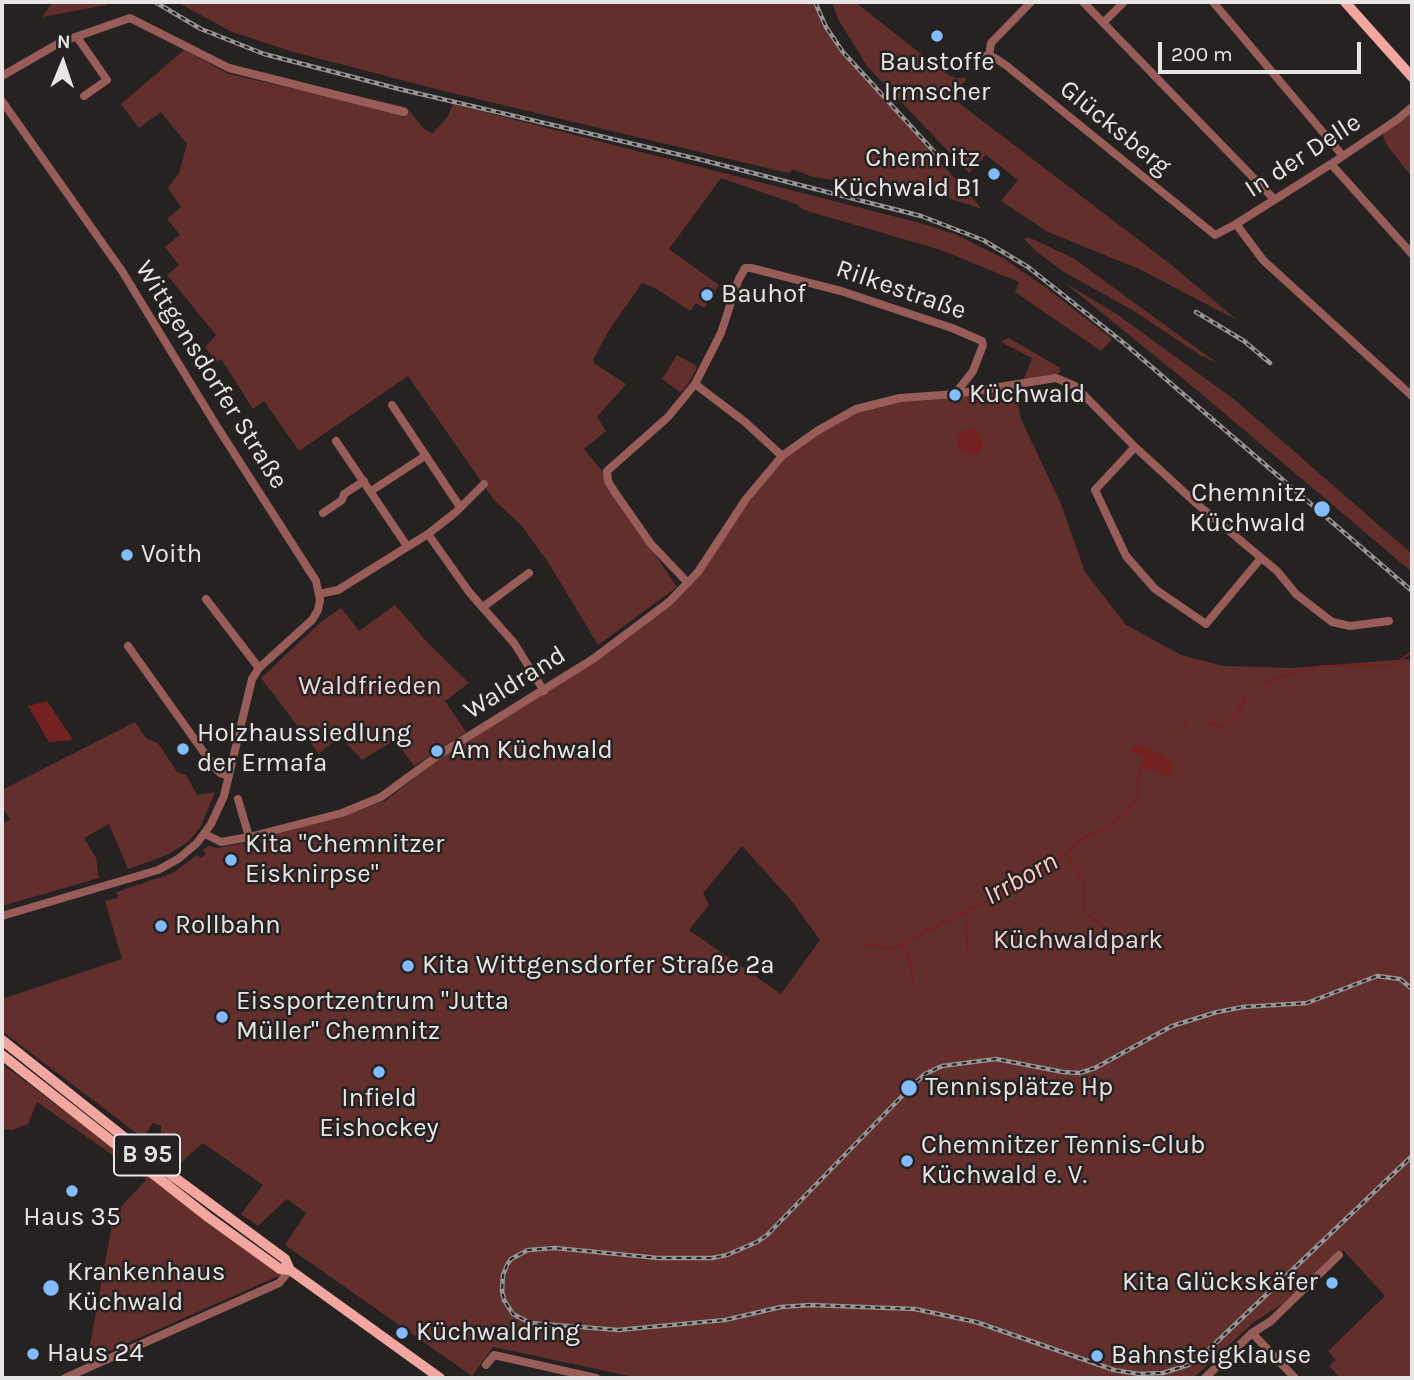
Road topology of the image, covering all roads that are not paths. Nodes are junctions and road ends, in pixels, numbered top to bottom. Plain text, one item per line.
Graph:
1 (1031, 2) edge
2 (1083, 2) edge
3 (1124, 2) edge
4 (1213, 2) edge
5 (1345, 2) edge
6 (1103, 23) junction
7 (77, 37) junction
8 (2, 76) edge
9 (1412, 77) edge
10 (84, 96) dead end
11 (2, 101) edge
12 (1412, 107) edge
13 (404, 112) dead end
14 (1343, 156) junction
15 (1331, 164) junction
16 (1274, 199) junction
17 (1236, 224) junction
18 (1215, 235) joint
19 (1412, 254) edge
20 (695, 384) junction
21 (955, 394) junction
22 (1412, 396) edge
23 (392, 405) dead end
24 (336, 441) dead end
25 (1135, 447) junction
26 (425, 456) junction
27 (782, 456) junction
28 (364, 481) junction
29 (484, 484) dead end
30 (371, 491) junction
31 (460, 507) junction
32 (323, 513) dead end
33 (428, 534) junction
34 (407, 546) junction
35 (1261, 558) junction
36 (529, 573) dead end
37 (688, 583) junction
38 (319, 594) junction
39 (206, 598) dead end
40 (483, 607) junction
41 (1388, 621) dead end
42 (128, 646) dead end
43 (259, 668) junction
44 (544, 691) junction
45 (229, 776) junction
46 (238, 799) dead end
47 (205, 834) junction
48 (249, 837) junction
49 (2, 916) edge
50 (2, 1040) edge
51 (2, 1055) edge
52 (1339, 1255) dead end
53 (290, 1270) junction
54 (1252, 1333) junction
55 (486, 1365) dead end
56 (65, 1378) edge
57 (440, 1378) edge
58 (596, 1378) edge
59 (1205, 1378) edge
60 (1295, 1378) edge

1 - 18 street, Glücksberg
2 - 6 street
3 - 6 street
4 - 14 street
5 - 9 main road
6 - 16 street
7 - 8 street
7 - 10 street
7 - 13 street
11 - 38 street, Wittgensdorfer Straße
12 - 14 street, In der Delle
14 - 15 street, In der Delle
15 - 16 street, In der Delle
15 - 19 street
16 - 17 street, In der Delle
17 - 18 street, In der Delle
17 - 22 street
20 - 21 street, Rilkestraße
20 - 27 street
20 - 37 street
21 - 25 street, Waldrand
21 - 27 street, Waldrand
23 - 26 street
24 - 28 street
25 - 35 street
25 - 35 street
26 - 30 street
26 - 31 street
27 - 37 street, Waldrand
28 - 30 street
28 - 32 street
29 - 31 street
30 - 34 street
31 - 33 street
33 - 34 street
33 - 40 street
34 - 38 street
35 - 41 street
36 - 40 street
37 - 44 street, Waldrand
38 - 43 street
39 - 43 street
40 - 44 street
42 - 45 street
43 - 45 street
44 - 48 street, Waldrand
45 - 47 street
46 - 48 street
47 - 48 street, Waldrand
47 - 49 street
50 - 53 main road, B 95
51 - 53 main road, B 95
52 - 54 street
53 - 56 street
53 - 57 main road, B 95
54 - 59 street
54 - 60 street
55 - 58 street

